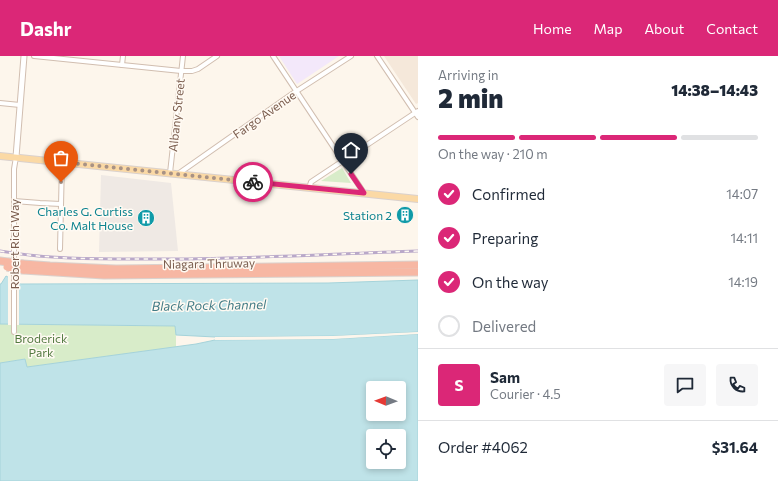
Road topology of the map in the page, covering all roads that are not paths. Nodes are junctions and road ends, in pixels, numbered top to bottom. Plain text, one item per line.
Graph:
1 (24, 56) edge
2 (34, 56) edge
3 (123, 56) edge
4 (183, 56) edge
5 (217, 56) edge
6 (273, 56) edge
7 (351, 56) edge
8 (376, 56) edge
9 (66, 58) edge
10 (122, 65) junction
11 (181, 71) junction
12 (296, 92) junction
13 (0, 102) edge
14 (20, 105) junction
15 (416, 112) edge
16 (418, 117) edge
17 (0, 156) edge
18 (16, 157) junction
19 (343, 161) junction
20 (62, 162) junction
21 (170, 173) junction
22 (178, 174) junction
23 (309, 188) junction
24 (364, 193) junction
25 (418, 199) edge
26 (14, 201) junction
27 (61, 204) junction
28 (60, 249) dead end
29 (4, 264) edge
30 (418, 265) edge
31 (23, 267) junction
32 (418, 272) edge
33 (14, 332) dead end

1 - 14 street
2 - 9 street
3 - 10 street
4 - 11 street, Albany Street
5 - 11 street
6 - 12 street
7 - 12 street, Fargo Avenue
8 - 15 street
9 - 10 street
10 - 11 street
11 - 21 street, Albany Street
12 - 19 street
12 - 22 street, Fargo Avenue
13 - 14 street
14 - 18 street
15 - 16 street
15 - 19 street
17 - 18 main road
18 - 20 main road
18 - 26 street, Robert Rich Way
19 - 23 street
19 - 24 street
20 - 21 main road
20 - 27 street
21 - 22 main road
22 - 23 main road
23 - 24 main road
24 - 25 main road
26 - 27 street
26 - 33 street, Robert Rich Way
27 - 28 street
29 - 31 highway, Niagara Thruway, bridge
30 - 31 highway, Niagara Thruway
31 - 32 highway, Niagara Thruway

